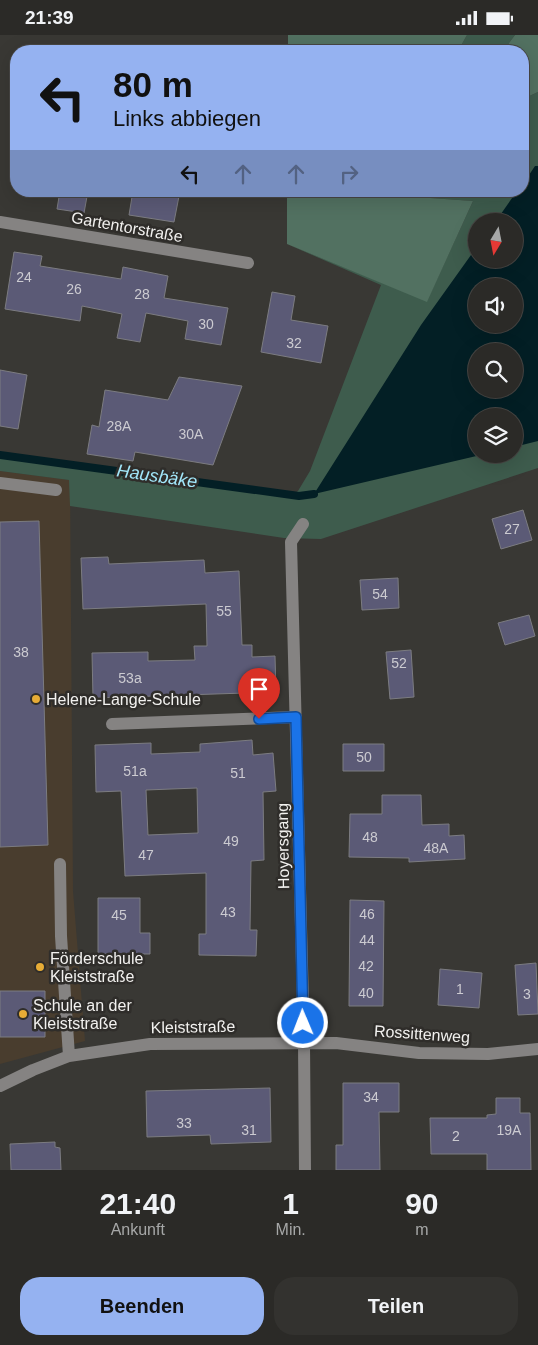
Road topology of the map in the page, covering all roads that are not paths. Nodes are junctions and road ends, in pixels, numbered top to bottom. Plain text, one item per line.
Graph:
1 (0, 222) edge
2 (248, 263) dead end
3 (0, 483) edge
4 (56, 489) dead end
5 (303, 524) dead end
6 (296, 717) junction
7 (112, 724) dead end
8 (60, 864) dead end
9 (304, 1042) junction
10 (538, 1049) edge
11 (69, 1056) junction
12 (0, 1086) edge
13 (305, 1170) edge

1 - 2 street, Gartentorstraße
3 - 4 street
5 - 6 street, Hoyersgang
6 - 7 street
6 - 9 street, Hoyersgang
8 - 11 street
9 - 10 street, Rossittenweg
9 - 11 street, Kleiststraße
9 - 13 street, Hoyersgang
11 - 12 street, Kleiststraße

